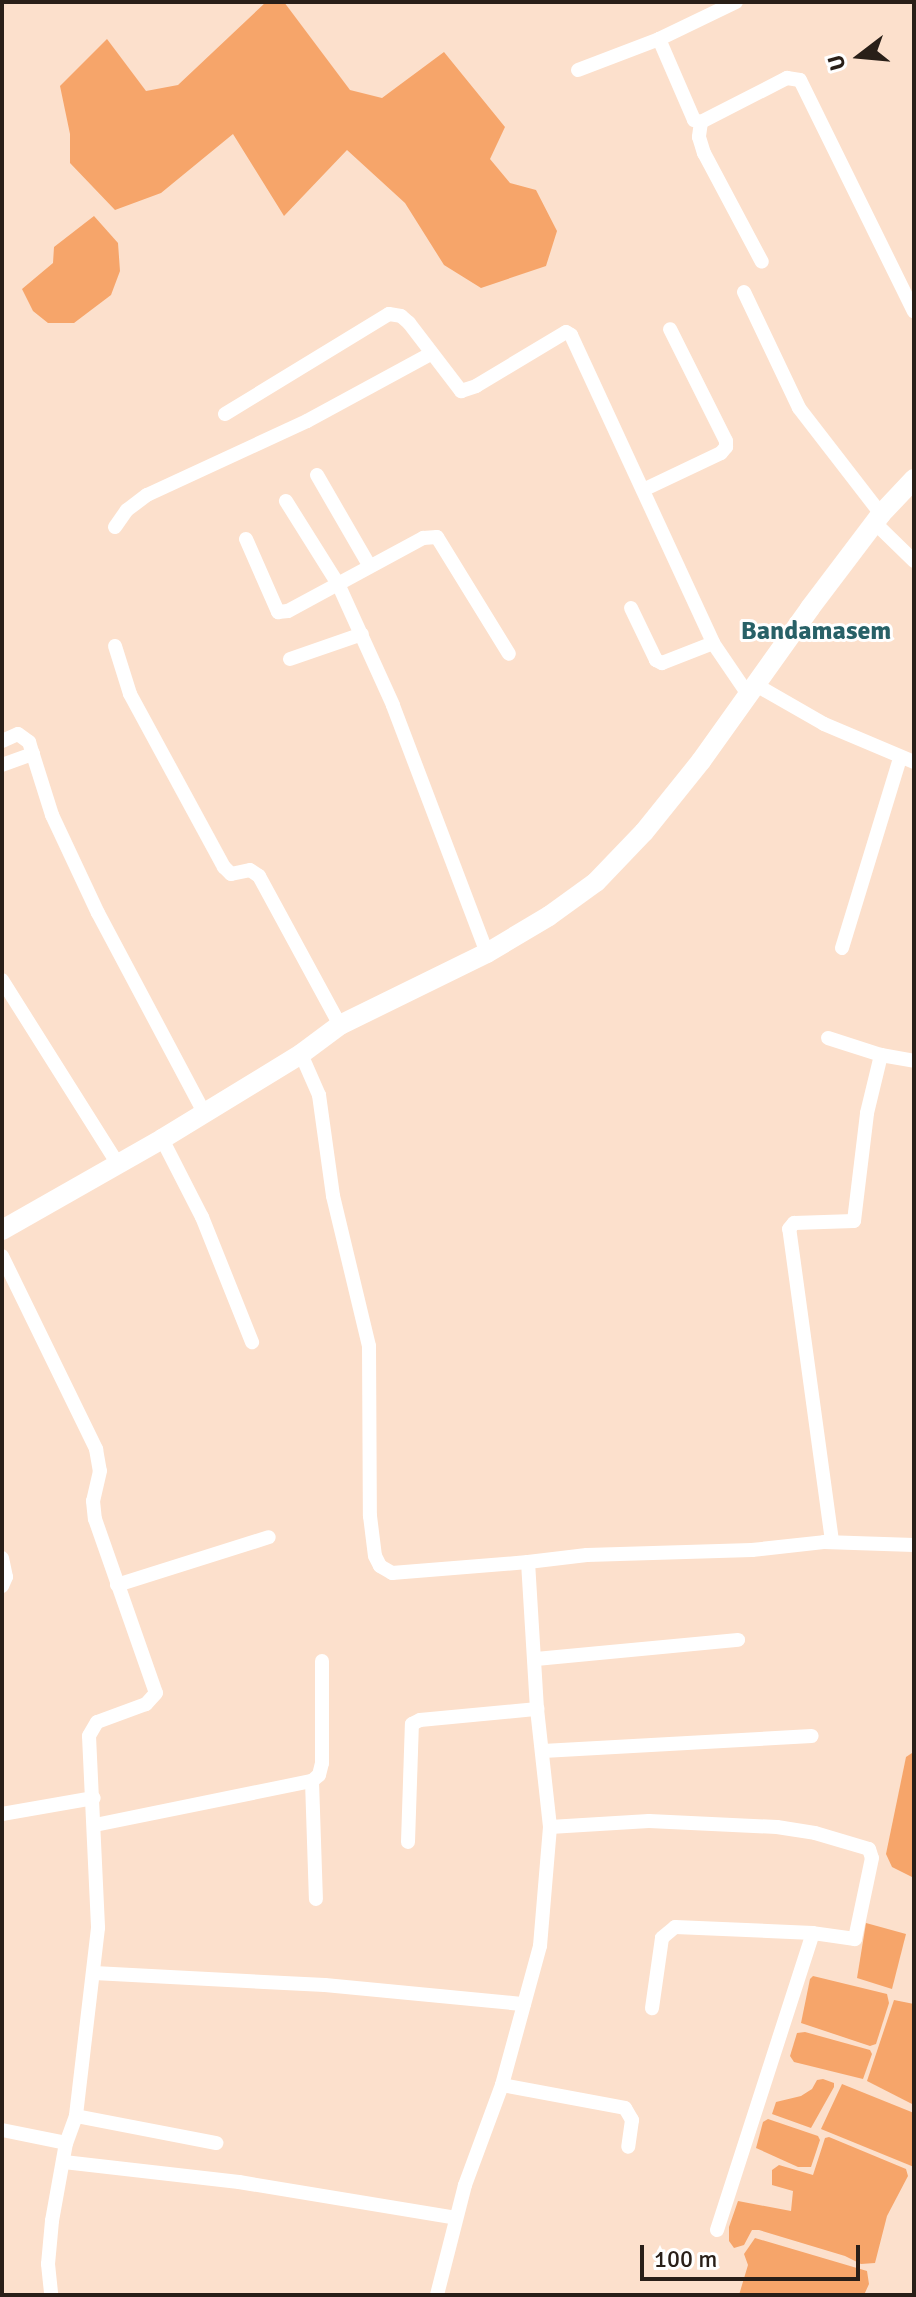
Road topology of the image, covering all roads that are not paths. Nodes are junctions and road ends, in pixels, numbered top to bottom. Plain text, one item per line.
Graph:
1 (736, 2) edge
2 (659, 39) junction
3 (578, 70) dead end
4 (701, 122) junction
5 (762, 262) dead end
6 (744, 292) dead end
7 (914, 312) edge
8 (670, 329) dead end
9 (432, 353) junction
10 (225, 414) dead end
11 (317, 475) dead end
12 (914, 479) edge
13 (643, 490) junction
14 (286, 501) dead end
15 (878, 518) junction
16 (115, 527) dead end
17 (246, 539) dead end
18 (914, 561) edge
19 (369, 565) junction
20 (338, 584) junction
21 (631, 608) dead end
22 (362, 634) junction
23 (713, 643) junction
24 (115, 646) dead end
25 (509, 654) dead end
26 (290, 659) dead end
27 (752, 691) junction
28 (2, 741) edge
29 (33, 754) junction
30 (907, 760) edge
31 (2, 765) edge
32 (842, 948) dead end
33 (487, 953) junction
34 (2, 980) edge
35 (340, 1025) junction
36 (828, 1038) dead end
37 (301, 1054) junction
38 (881, 1055) junction
39 (914, 1061) edge
40 (204, 1112) junction
41 (162, 1139) junction
42 (118, 1164) junction
43 (2, 1230) edge
44 (2, 1256) edge
45 (252, 1342) dead end
46 (269, 1537) dead end
47 (832, 1541) junction
48 (914, 1545) edge
49 (2, 1558) edge
50 (528, 1562) junction
51 (117, 1585) junction
52 (2, 1586) edge
53 (738, 1640) dead end
54 (536, 1659) junction
55 (322, 1661) dead end
56 (537, 1709) junction
57 (812, 1736) dead end
58 (543, 1751) junction
59 (312, 1781) junction
60 (94, 1798) junction
61 (2, 1814) edge
62 (95, 1825) junction
63 (550, 1827) junction
64 (408, 1842) dead end
65 (316, 1899) dead end
66 (813, 1933) junction
67 (94, 1973) junction
68 (524, 2004) junction
69 (652, 2008) dead end
70 (502, 2085) junction
71 (76, 2116) junction
72 (2, 2130) edge
73 (66, 2143) junction
74 (216, 2143) dead end
75 (628, 2147) dead end
76 (64, 2162) junction
77 (456, 2218) junction
78 (717, 2230) dead end
79 (51, 2295) edge
80 (437, 2295) edge

1 - 2 street
2 - 3 street
2 - 4 street
4 - 5 street
4 - 7 street
6 - 15 street
8 - 13 street
9 - 10 street
9 - 13 street
9 - 16 street
11 - 19 street
12 - 15 street
13 - 23 street
14 - 20 street
15 - 18 street
15 - 27 street
17 - 20 street
19 - 20 street
19 - 25 street
20 - 22 street
21 - 23 street
22 - 26 street
22 - 33 street
23 - 27 street
24 - 35 street
27 - 30 street
27 - 33 street
28 - 29 street
29 - 31 street
29 - 40 street
30 - 32 street
33 - 35 street
34 - 42 street
35 - 37 street
36 - 38 street
37 - 40 street
37 - 50 street
38 - 39 street
38 - 47 street
40 - 41 street
41 - 42 street
41 - 45 street
42 - 43 street
44 - 51 street
46 - 51 street
47 - 48 street
47 - 50 street
49 - 52 street
50 - 54 street
51 - 60 street
53 - 54 street
54 - 56 street
55 - 59 street
56 - 58 street
56 - 64 street
57 - 58 street
58 - 63 street
59 - 62 street
59 - 65 street
60 - 61 street
60 - 62 street
62 - 67 street
63 - 66 street
63 - 68 street
66 - 69 street
66 - 78 street
67 - 68 street
67 - 71 street
68 - 70 street
70 - 75 street
70 - 77 street
71 - 73 street
71 - 74 street
72 - 73 street
73 - 76 street
76 - 77 street
76 - 79 street
77 - 80 street

